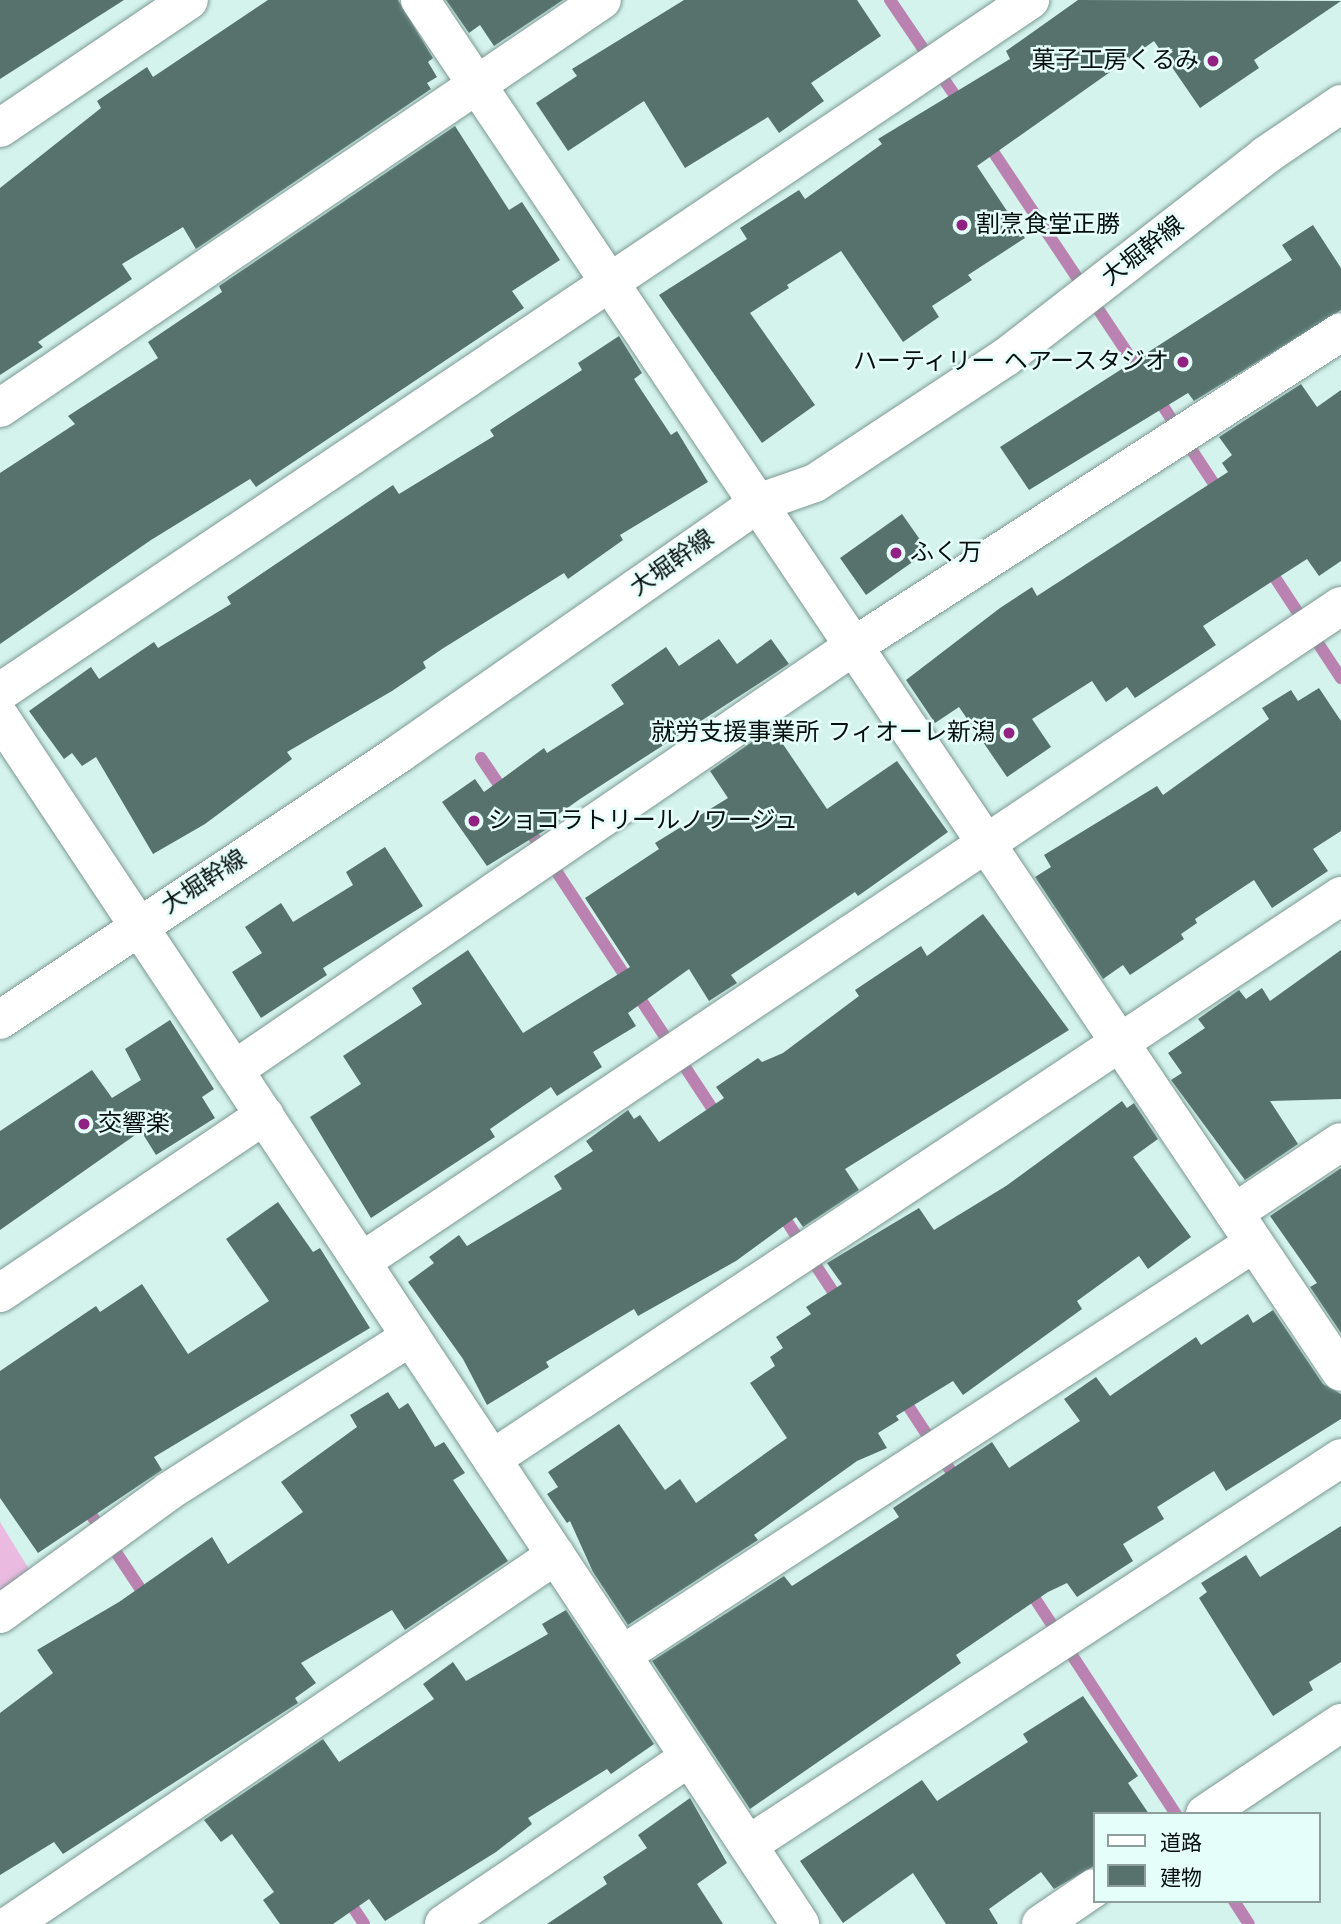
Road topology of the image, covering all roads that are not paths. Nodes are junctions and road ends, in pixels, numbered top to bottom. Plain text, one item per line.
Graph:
1 (189, 0) edge
2 (420, 0) edge
3 (602, 0) edge
4 (1030, 0) edge
5 (477, 85) junction
6 (1341, 104) edge
7 (0, 128) edge
8 (610, 282) junction
9 (1341, 332) edge
10 (0, 408) edge
11 (758, 503) junction
12 (1341, 606) edge
13 (854, 646) junction
14 (0, 692) edge
15 (0, 717) edge
16 (988, 846) junction
17 (1341, 895) edge
18 (138, 925) junction
19 (0, 1020) edge
20 (1119, 1043) junction
21 (234, 1070) junction
22 (265, 1115) junction
23 (1341, 1142) edge
24 (1244, 1228) junction
25 (362, 1262) junction
26 (0, 1293) edge
27 (411, 1336) junction
28 (1341, 1372) edge
29 (1341, 1458) edge
30 (492, 1460) junction
31 (556, 1555) junction
32 (0, 1615) edge
33 (622, 1655) junction
34 (1341, 1723) edge
35 (690, 1757) junction
36 (1208, 1812) edge
37 (748, 1844) junction
38 (1092, 1889) edge
39 (11, 1924) edge
40 (444, 1924) edge
41 (800, 1924) edge
42 (1041, 1924) edge

1 - 7 street
2 - 5 street
3 - 5 street
4 - 8 street
5 - 8 street
5 - 10 street
6 - 11 street, 大堀幹線
8 - 11 street
8 - 14 street
9 - 13 street
11 - 13 street
11 - 18 street, 大堀幹線
12 - 16 street
13 - 16 street
13 - 21 street
15 - 18 street
16 - 20 street
16 - 25 street
17 - 20 street
18 - 19 street, 大堀幹線
18 - 21 street
20 - 24 street
20 - 30 street
21 - 22 street
22 - 25 street
22 - 26 street
23 - 24 street
24 - 28 street
24 - 33 street
25 - 27 street
27 - 30 street
27 - 32 street
29 - 37 street
30 - 31 street
31 - 33 street
31 - 39 street
33 - 35 street
34 - 36 street
35 - 37 street
35 - 40 street
37 - 41 street
38 - 42 street

